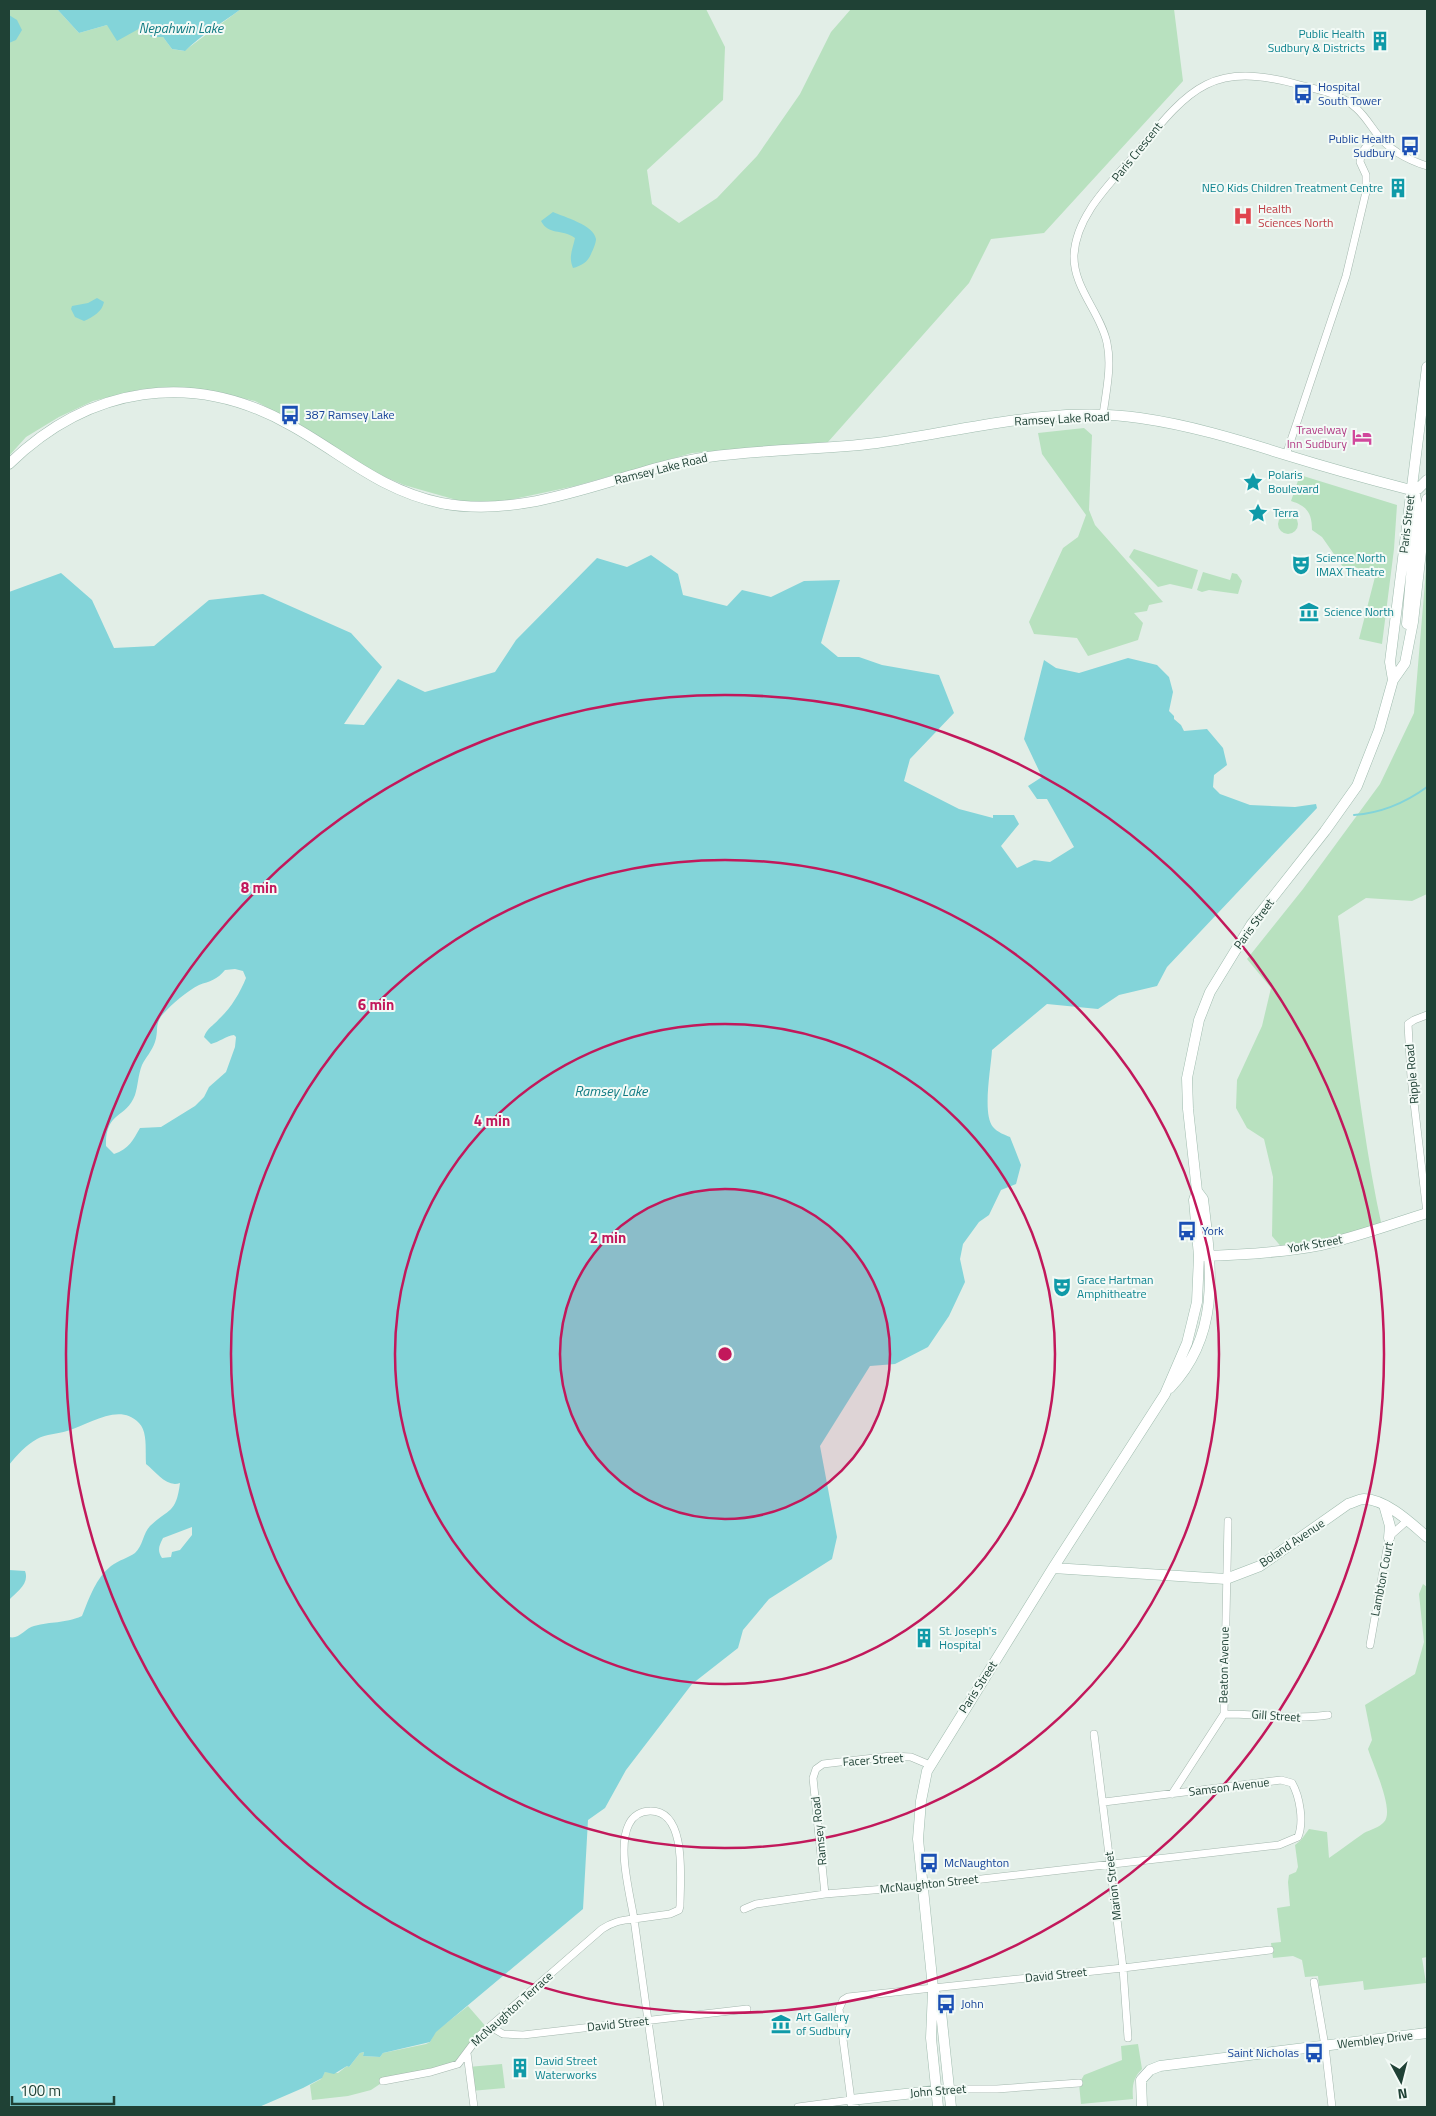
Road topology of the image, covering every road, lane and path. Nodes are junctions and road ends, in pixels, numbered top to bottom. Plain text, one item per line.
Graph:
1 (1378, 136) junction
2 (1427, 166) edge
3 (1427, 367) edge
4 (1103, 415) junction
5 (1286, 455) junction
6 (9, 464) edge
7 (1427, 480) edge
8 (1411, 490) junction
9 (1427, 499) edge
10 (1405, 663) junction
11 (1393, 680) junction
12 (1427, 1015) edge
13 (1427, 1213) edge
14 (1204, 1256) junction
15 (1384, 1505) junction
16 (1408, 1520) junction
17 (1228, 1521) dead end
18 (1427, 1537) edge
19 (1389, 1538) junction
20 (1053, 1568) junction
21 (1226, 1580) junction
22 (1370, 1645) dead end
23 (1224, 1714) junction
24 (1328, 1715) dead end
25 (1094, 1734) dead end
26 (930, 1765) junction
27 (816, 1769) joint
28 (1172, 1794) junction
29 (1104, 1802) junction
30 (1292, 1840) joint
31 (1110, 1864) junction
32 (922, 1886) junction
33 (825, 1894) junction
34 (744, 1908) dead end
35 (634, 1919) junction
36 (1270, 1950) dead end
37 (1123, 1968) junction
38 (1314, 1982) dead end
39 (933, 1988) junction
40 (747, 2009) dead end
41 (649, 2021) junction
42 (491, 2027) junction
43 (1427, 2034) edge
44 (1128, 2038) dead end
45 (1325, 2046) junction
46 (467, 2054) junction
47 (383, 2081) dead end
48 (1078, 2083) dead end
49 (950, 2089) junction
50 (936, 2091) junction
51 (852, 2104) edge
52 (474, 2107) edge
53 (660, 2107) edge
54 (798, 2107) edge
55 (938, 2107) edge
56 (952, 2107) edge
57 (1142, 2107) edge
58 (1332, 2107) edge

1 - 2 street, Paris Crescent
1 - 4 street, Paris Crescent
1 - 5 street
3 - 8 street, Paris Street
4 - 5 street, Ramsey Lake Road
4 - 6 street, Ramsey Lake Road
5 - 8 street, Ramsey Lake Road
7 - 8 street
8 - 10 street
8 - 11 street, Paris Street
9 - 10 street, Paris Street
10 - 11 street, Paris Street
11 - 14 street, Paris Street
12 - 13 street, Ripple Road
13 - 14 street, York Street
14 - 20 street, Paris Street
15 - 16 street, Boland Avenue
15 - 19 street
15 - 21 street, Boland Avenue
16 - 18 street, Boland Avenue
16 - 19 street, Lambton Court
17 - 21 street, Beaton Avenue
19 - 22 street, Lambton Court
20 - 21 street, Boland Avenue
20 - 26 street, Paris Street
21 - 23 street, Beaton Avenue
23 - 24 street, Gill Street
23 - 28 street, Beaton Avenue
25 - 29 street, Marion Street
26 - 27 street, Facer Street
26 - 32 street, Paris Street
27 - 33 street, Ramsey Road
28 - 29 street, Samson Avenue
28 - 30 street, Samson Avenue
29 - 31 street, Marion Street
30 - 31 street, McNaughton Street
31 - 32 street, McNaughton Street
31 - 37 street, Marion Street
32 - 33 street, McNaughton Street
32 - 39 street, Paris Street
33 - 34 street, McNaughton Street
35 - 35 street
35 - 41 street
35 - 42 street, McNaughton Terrace
36 - 37 street, David Street
37 - 39 street, David Street
37 - 44 street, Marion Street
38 - 45 street
39 - 49 street, Paris Street
39 - 50 street, Paris Street
39 - 51 street, David Street
40 - 41 street, David Street
41 - 42 street, David Street
41 - 53 street
42 - 46 street, McNaughton Terrace
43 - 45 street, Wembley Drive
45 - 57 street, Wembley Drive
45 - 58 street
46 - 47 street, McNaughton Terrace
46 - 52 street
48 - 49 street, John Street
49 - 50 street, John Street
49 - 56 street, Paris Street
50 - 51 street, John Street
50 - 55 street, Paris Street
51 - 54 street, John Street

